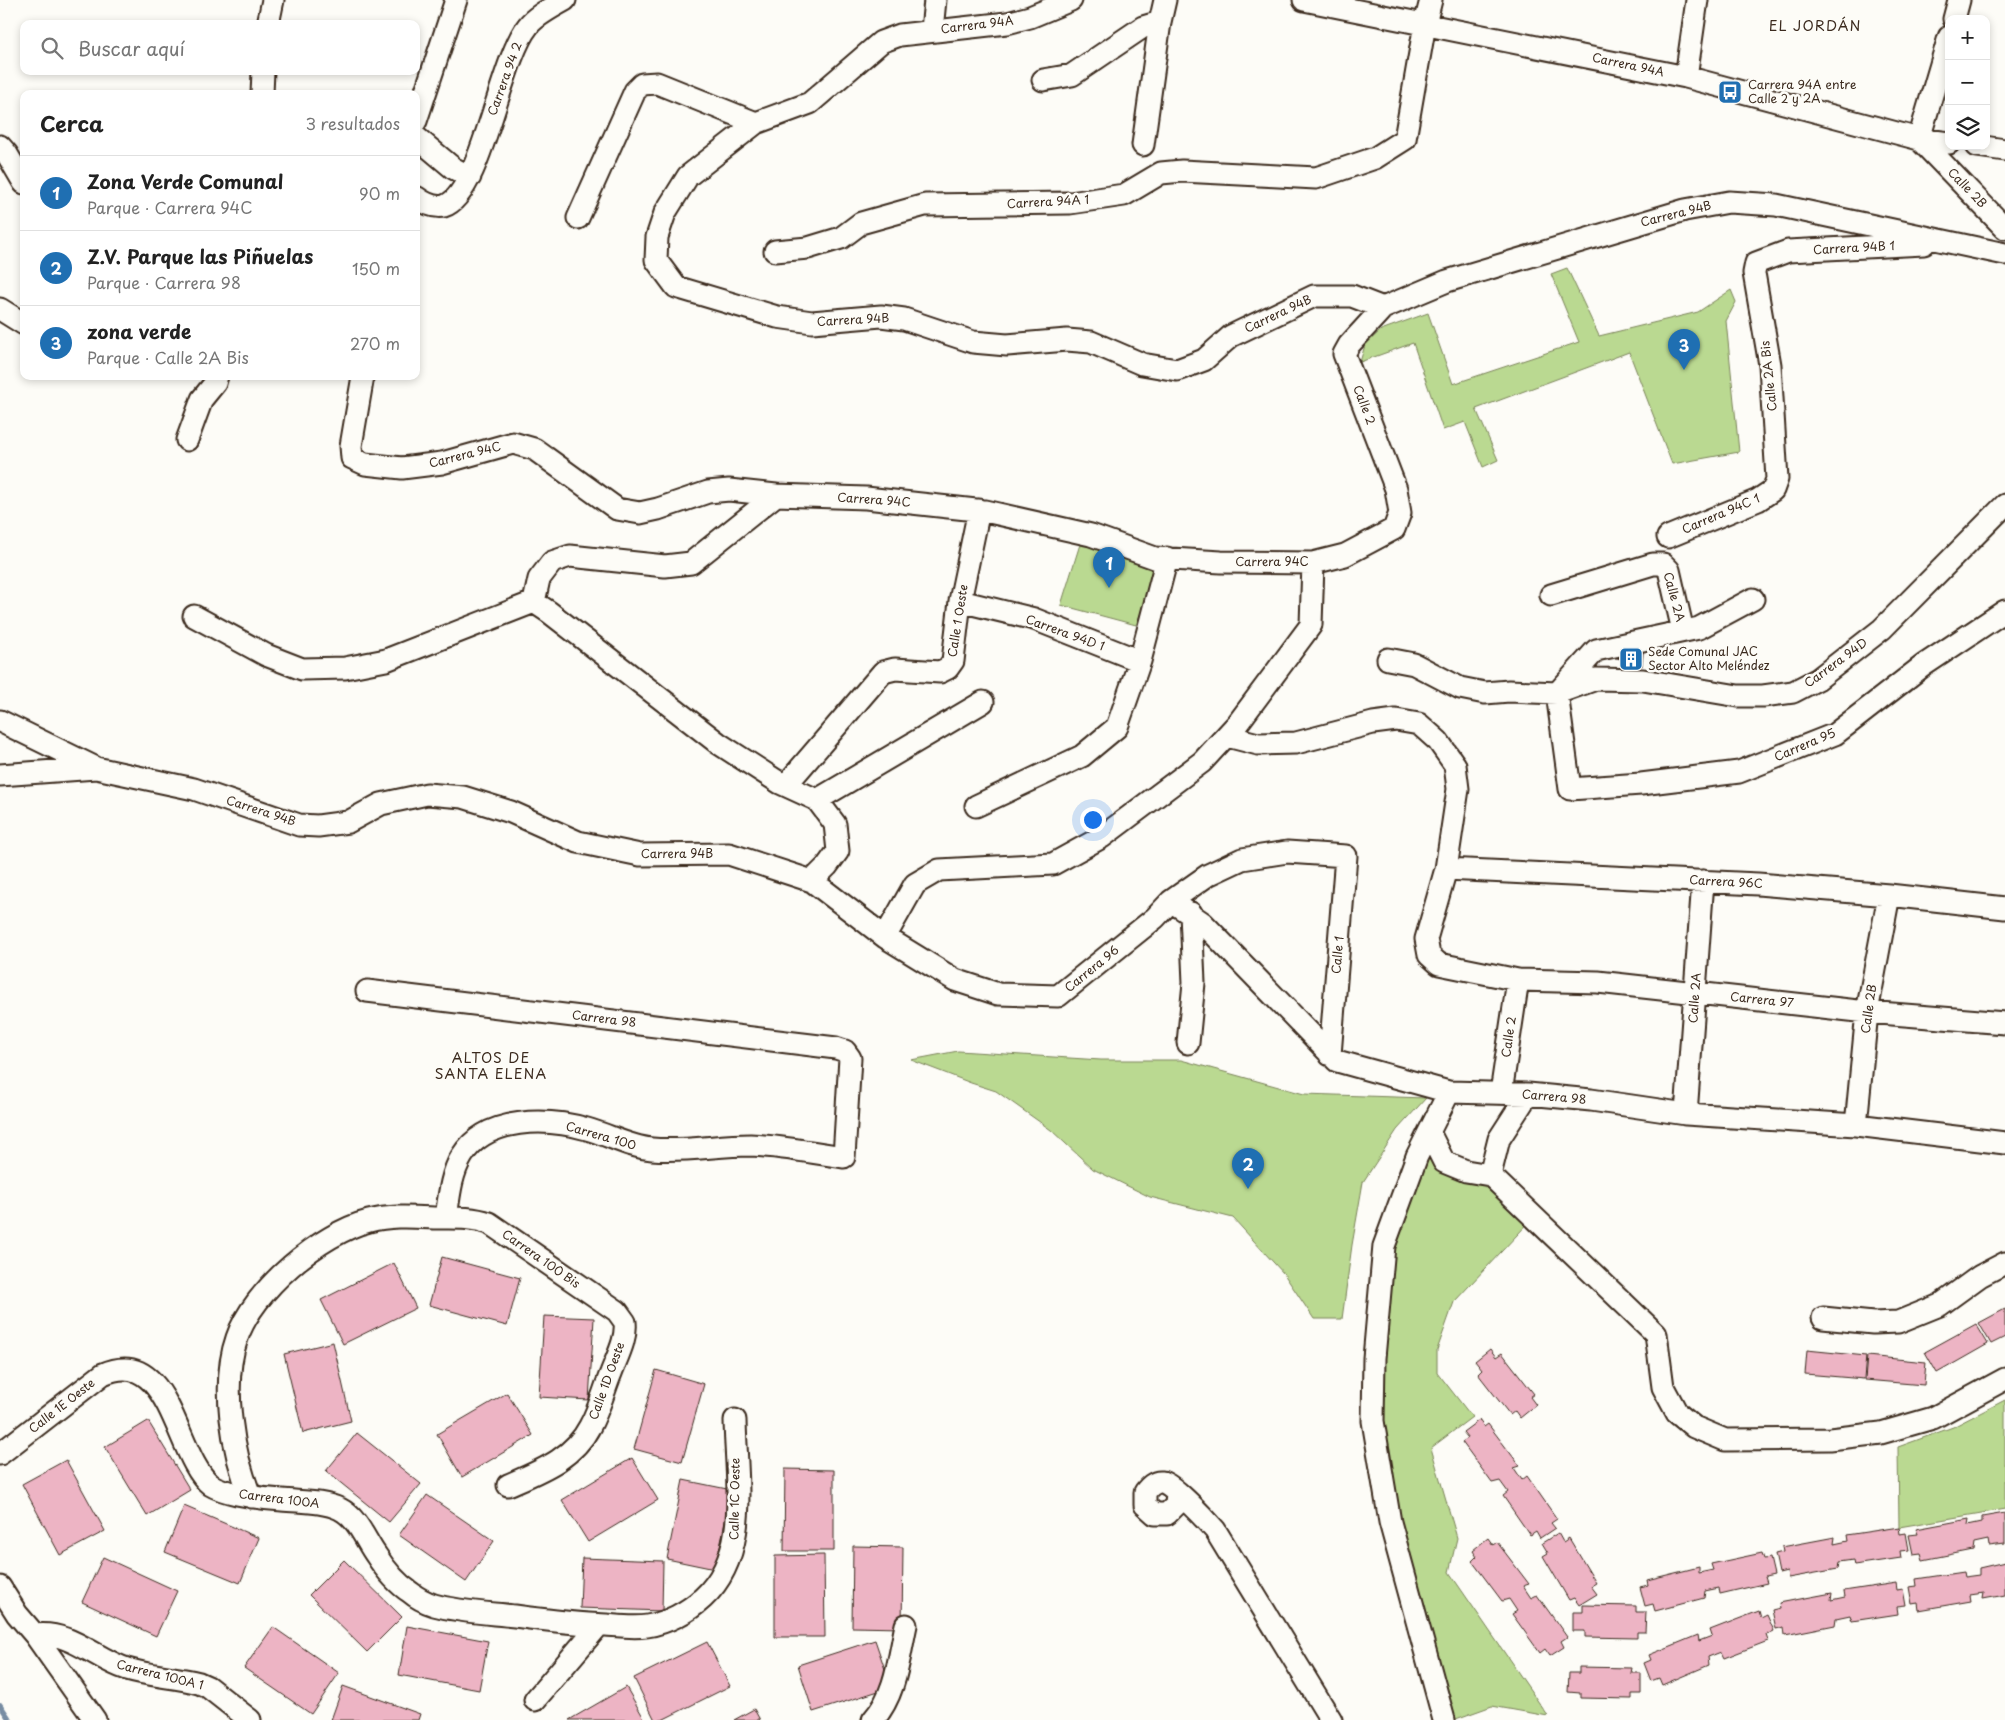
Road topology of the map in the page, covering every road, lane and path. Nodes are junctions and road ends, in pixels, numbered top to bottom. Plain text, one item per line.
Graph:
1 (273, 0) edge
2 (456, 0) edge
3 (565, 0) edge
4 (935, 0) edge
5 (1071, 0) edge
6 (1165, 0) edge
7 (1304, 0) edge
8 (1431, 0) edge
9 (1697, 0) edge
10 (1959, 0) edge
11 (1955, 15) edge
12 (269, 20) edge
13 (1160, 22) junction
14 (1425, 24) junction
15 (932, 30) junction
16 (1945, 51) edge
17 (263, 75) edge
18 (1686, 77) junction
19 (1042, 80) dead end
20 (262, 90) edge
21 (420, 109) edge
22 (756, 123) junction
23 (1919, 139) junction
24 (420, 140) edge
25 (1945, 142) edge
26 (1143, 145) dead end
27 (0, 146) edge
28 (1990, 148) edge
29 (2005, 150) edge
30 (20, 176) edge
31 (470, 177) junction
32 (420, 199) edge
33 (578, 218) dead end
34 (2005, 228) edge
35 (1954, 242) junction
36 (775, 251) dead end
37 (2005, 254) edge
38 (1756, 263) joint
39 (1383, 308) junction
40 (0, 309) edge
41 (20, 322) edge
42 (216, 380) edge
43 (362, 380) edge
44 (187, 440) dead end
45 (1772, 490) joint
46 (776, 494) junction
47 (2005, 505) edge
48 (979, 510) junction
49 (1400, 513) joint
50 (1668, 537) dead end
51 (1167, 558) junction
52 (1313, 563) junction
53 (1551, 595) dead end
54 (1753, 598) dead end
55 (960, 601) junction
56 (534, 602) junction
57 (2005, 611) edge
58 (194, 616) dead end
59 (1683, 631) junction
60 (1388, 660) dead end
61 (1140, 661) junction
62 (1557, 693) junction
63 (983, 702) dead end
64 (0, 722) edge
65 (1227, 736) junction
66 (96, 768) junction
67 (0, 776) edge
68 (786, 785) junction
69 (817, 800) junction
70 (976, 806) dead end
71 (1346, 856) joint
72 (1446, 869) junction
73 (812, 881) junction
74 (1703, 881) junction
75 (1889, 895) junction
76 (1171, 901) junction
77 (2005, 908) edge
78 (1191, 914) junction
79 (886, 936) junction
80 (1518, 980) junction
81 (367, 991) dead end
82 (1696, 993) junction
83 (1868, 1012) junction
84 (2005, 1023) edge
85 (1188, 1043) dead end
86 (1330, 1055) junction
87 (1449, 1092) junction
88 (1501, 1093) junction
89 (1528, 1094) junction
90 (1686, 1114) junction
91 (1856, 1125) junction
92 (1430, 1134) junction
93 (2005, 1143) edge
94 (844, 1157) joint
95 (1444, 1162) junction
96 (1413, 1167) junction
97 (1490, 1175) junction
98 (446, 1218) junction
99 (2005, 1263) edge
100 (1823, 1318) dead end
101 (625, 1322) joint
102 (130, 1370) joint
103 (2005, 1379) edge
104 (735, 1420) dead end
105 (0, 1454) edge
106 (508, 1485) dead end
107 (1177, 1492) dead end
108 (251, 1497) junction
109 (0, 1587) edge
110 (599, 1625) junction
111 (906, 1625) dead end
112 (35, 1636) junction
113 (535, 1700) dead end
114 (96, 1720) edge
115 (250, 1720) edge
116 (873, 1720) edge
117 (1331, 1720) edge
118 (1444, 1720) edge

1 - 12 street
2 - 21 street
3 - 31 street, Carrera 94 2
4 - 15 street
5 - 15 street, Carrera 94A
6 - 13 street
7 - 14 street, Carrera 94A
8 - 14 street
9 - 18 street
10 - 11 street
13 - 19 street
13 - 26 street
14 - 18 street, Carrera 94A
14 - 36 street, Carrera 94A 1
15 - 22 street, Carrera 94A
16 - 23 street
17 - 20 street
18 - 23 street, Carrera 94A
22 - 33 street
22 - 39 street, Carrera 94B
23 - 25 street, Carrera 94A
23 - 34 street, Calle 2B
24 - 31 street
27 - 30 street
28 - 29 street
31 - 32 street, Carrera 94 2
35 - 37 street, Carrera 94B
35 - 38 street, Carrera 94B 1
35 - 39 street, Carrera 94B
38 - 45 street, Calle 2A Bis
39 - 49 street, Calle 2
40 - 41 street
42 - 44 street
43 - 46 street, Carrera 94C
45 - 50 street, Carrera 94C 1
46 - 48 street, Carrera 94C
46 - 56 street
47 - 62 street, Carrera 94D
48 - 51 street, Carrera 94C
48 - 55 street, Calle 1 Oeste
49 - 52 street, Carrera 94C
51 - 52 street, Carrera 94C
51 - 61 street
52 - 65 street
53 - 59 street, Calle 2A
54 - 59 street
55 - 61 street, Carrera 94D 1
55 - 68 street, Calle 1 Oeste
56 - 58 street
56 - 68 street
57 - 62 street, Carrera 95
59 - 62 street
60 - 62 street
61 - 70 street
63 - 69 street
64 - 66 street
65 - 72 street, Carrera 97
65 - 79 street
66 - 67 street, Carrera 94B
66 - 73 street, Carrera 94B
68 - 69 street
69 - 73 street
71 - 76 street, Carrera 96
71 - 86 street, Calle 1
72 - 74 street, Carrera 96C
72 - 80 street, Carrera 97
73 - 79 street, Carrera 96
74 - 75 street, Carrera 96C
74 - 82 street, Calle 2A
75 - 77 street, Carrera 96C
75 - 83 street, Calle 2B
76 - 78 street, Carrera 98
76 - 79 street, Carrera 96
78 - 85 street
78 - 86 street, Carrera 98
80 - 82 street, Carrera 97
80 - 88 street, Calle 2
81 - 94 street, Carrera 98
82 - 83 street, Carrera 97
82 - 90 street, Calle 2A
83 - 84 street, Carrera 97
83 - 91 street, Calle 2B
86 - 87 street, Carrera 98
87 - 88 street, Carrera 98
87 - 92 street
88 - 89 street, Carrera 98
89 - 90 street, Carrera 98
89 - 97 street
90 - 91 street, Carrera 98
91 - 93 street, Carrera 98
92 - 95 street
92 - 96 street
94 - 98 street, Carrera 100
95 - 96 street
95 - 97 street
96 - 118 street
97 - 103 street
98 - 101 street, Carrera 100 Bis
98 - 108 street
99 - 100 street
101 - 106 street, Calle 1D Oeste
102 - 105 street, Calle 1E Oeste
102 - 108 street, Carrera 100A
104 - 110 street, Calle 1C Oeste
107 - 117 street
108 - 110 street, Carrera 100A
109 - 112 street
110 - 113 street
111 - 116 street
112 - 114 street
112 - 115 street, Carrera 100A 1

